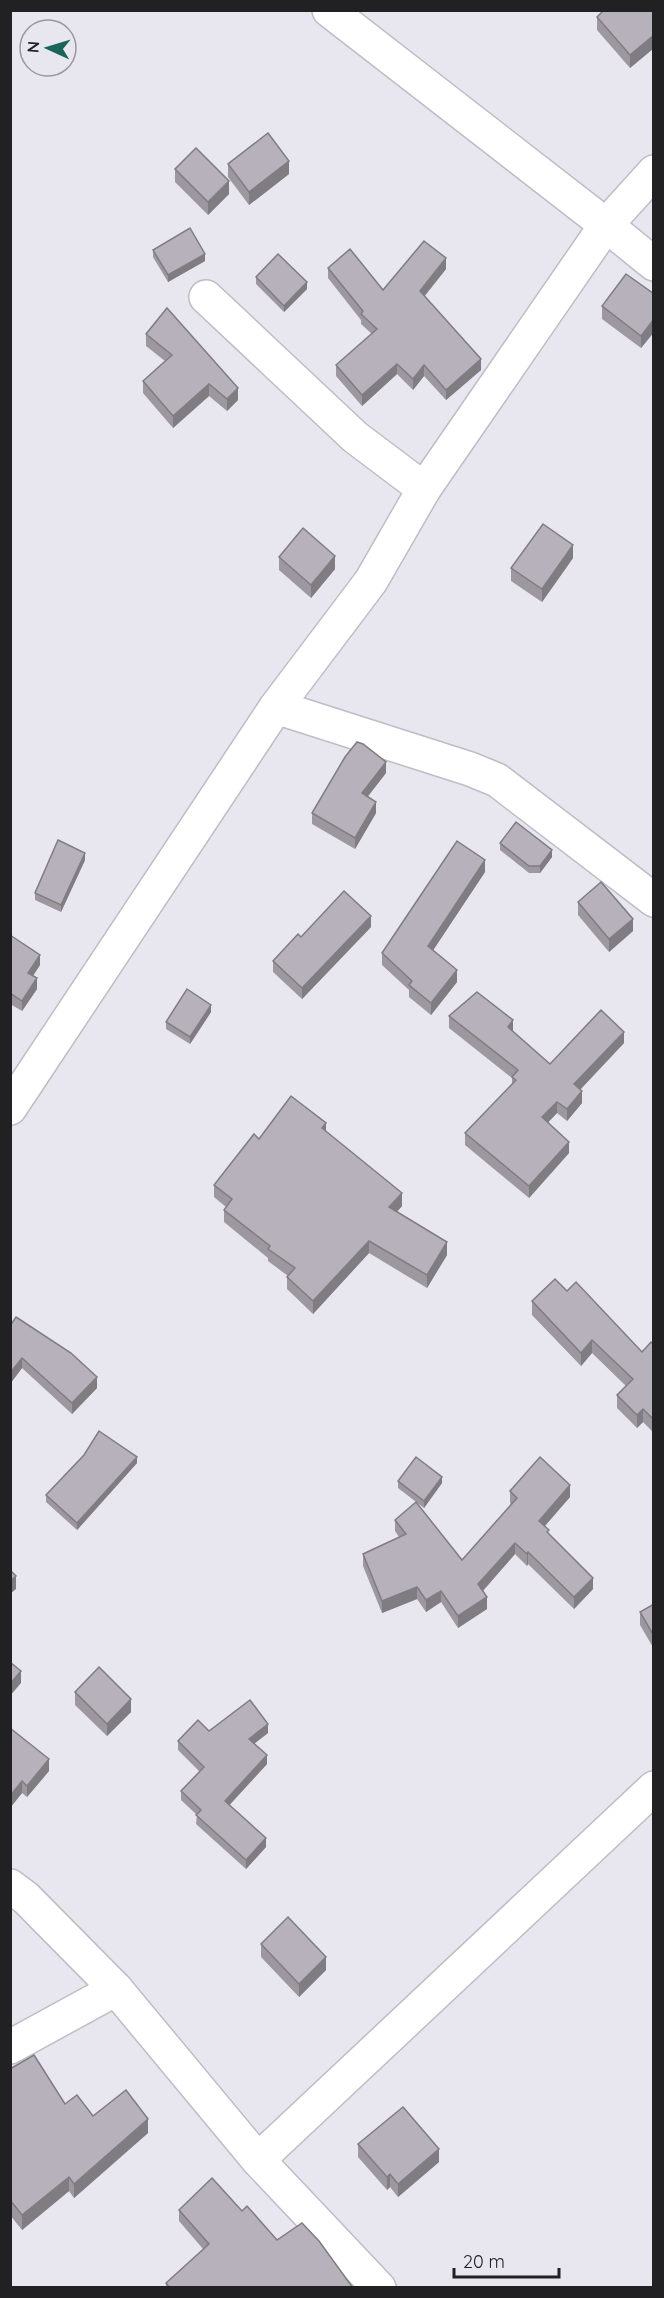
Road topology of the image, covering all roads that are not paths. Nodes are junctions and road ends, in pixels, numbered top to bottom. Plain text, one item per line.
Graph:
1 (329, 10) edge
2 (654, 172) edge
3 (606, 225) junction
4 (654, 264) edge
5 (206, 297) dead end
6 (424, 489) junction
7 (276, 707) junction
8 (654, 900) edge
9 (10, 1108) edge
10 (654, 1788) edge
11 (10, 1886) edge
12 (116, 1989) junction
13 (10, 2047) edge
14 (258, 2160) junction
15 (380, 2288) edge

1 - 3 street
2 - 3 street
3 - 4 street
3 - 6 street
5 - 6 street
6 - 7 street
7 - 8 street
7 - 9 street
10 - 14 street
11 - 12 street
12 - 13 street
12 - 14 street
14 - 15 street

